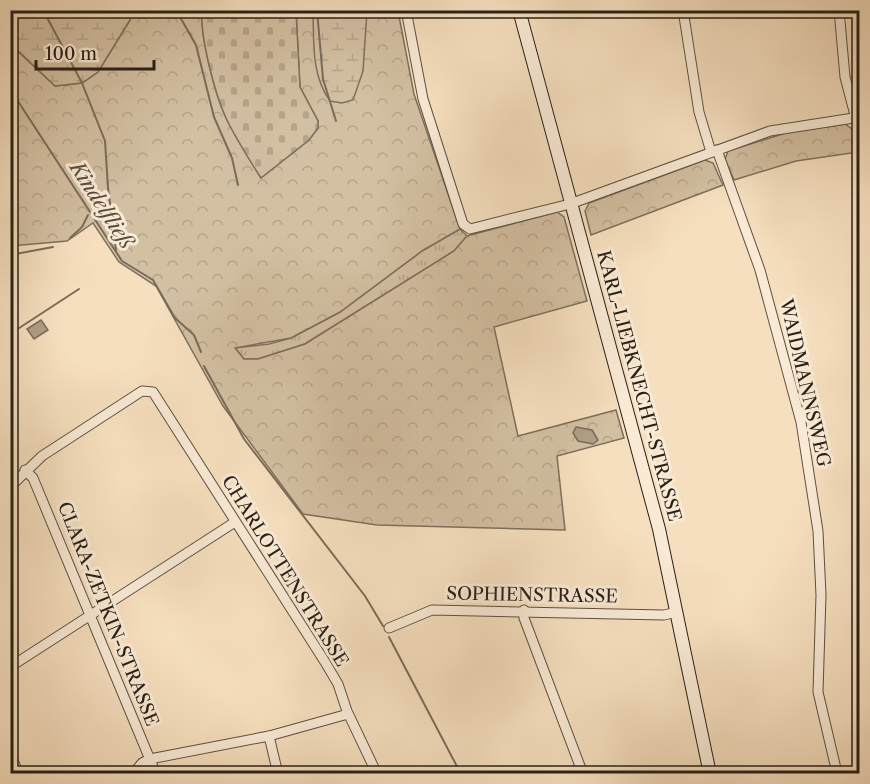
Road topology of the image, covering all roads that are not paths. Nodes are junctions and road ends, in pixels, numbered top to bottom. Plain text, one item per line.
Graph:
1 (406, 10) edge
2 (519, 10) edge
3 (683, 10) edge
4 (839, 10) edge
5 (858, 117) edge
6 (860, 134) edge
7 (714, 151) junction
8 (570, 204) junction
9 (25, 470) junction
10 (10, 487) edge
11 (235, 522) junction
12 (524, 610) junction
13 (677, 612) junction
14 (89, 614) junction
15 (389, 628) dead end
16 (10, 667) edge
17 (348, 714) junction
18 (269, 736) junction
19 (10, 754) edge
20 (150, 759) junction
21 (832, 773) edge
22 (860, 773) edge
23 (19, 774) edge
24 (133, 774) edge
25 (156, 774) edge
26 (278, 774) edge
27 (377, 774) edge
28 (583, 774) edge
29 (710, 774) edge

1 - 8 street
2 - 8 street, KARL-LIEBKNECHT-STRASSE
3 - 7 street, WAIDMANNSWEG
4 - 5 street
5 - 6 street
5 - 7 street
7 - 8 street
7 - 21 street, WAIDMANNSWEG
8 - 13 street, KARL-LIEBKNECHT-STRASSE
9 - 10 street
9 - 11 street, CHARLOTTENSTRASSE
9 - 14 street, CLARA-ZETKIN-STRASSE
11 - 14 street
11 - 17 street, CHARLOTTENSTRASSE
12 - 13 street, SOPHIENSTRASSE
12 - 15 street, SOPHIENSTRASSE
12 - 28 street
13 - 29 street, KARL-LIEBKNECHT-STRASSE
14 - 16 street
14 - 20 street, CLARA-ZETKIN-STRASSE
17 - 18 street
17 - 27 street, CHARLOTTENSTRASSE
18 - 20 street
18 - 26 street
19 - 23 street
20 - 24 street
20 - 25 street, CLARA-ZETKIN-STRASSE
21 - 22 street

